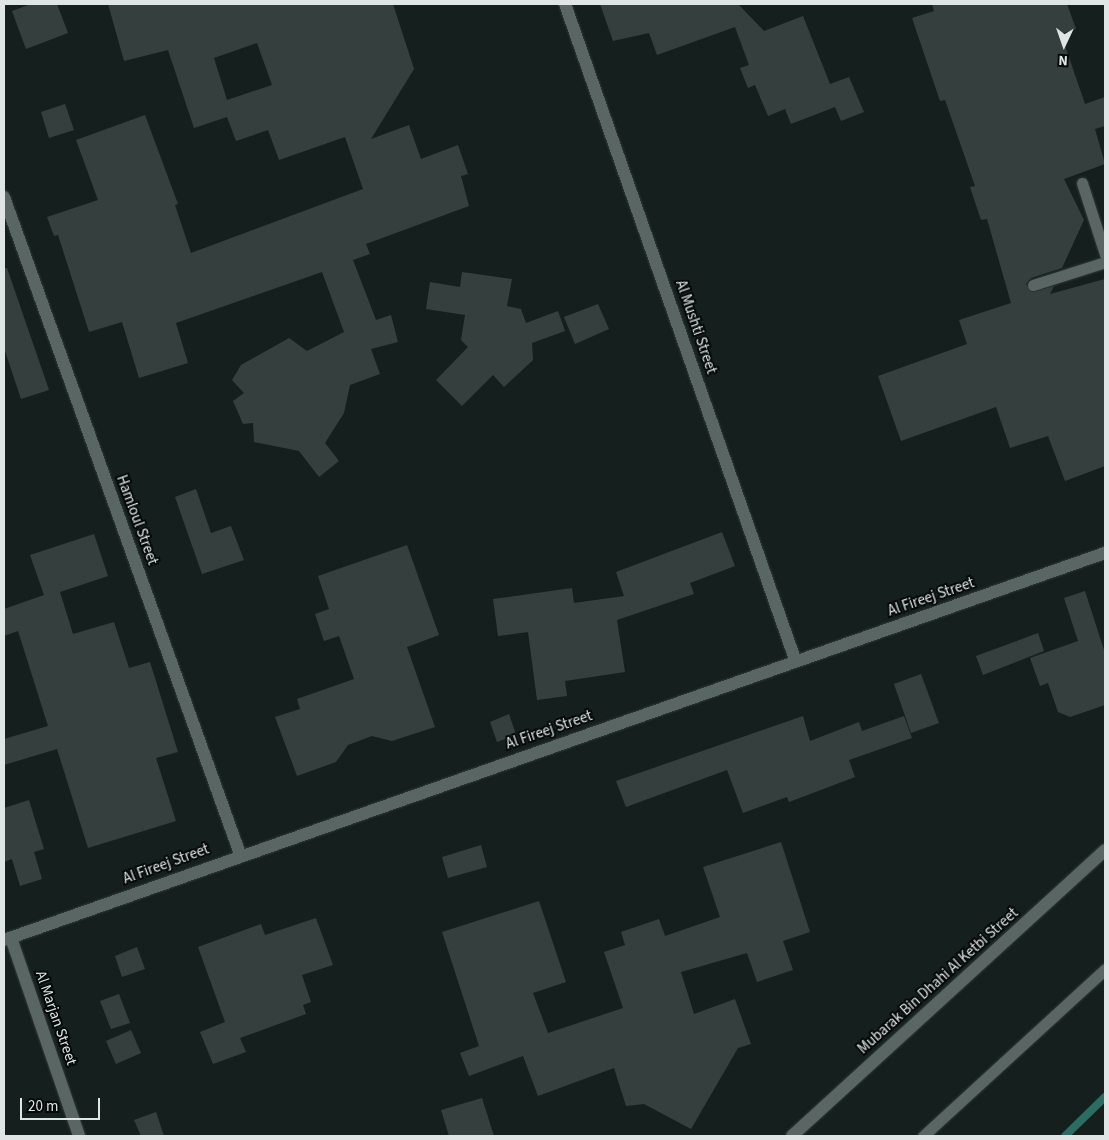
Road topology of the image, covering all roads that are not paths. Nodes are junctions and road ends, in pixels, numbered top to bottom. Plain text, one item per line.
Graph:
1 (565, 4) edge
2 (1082, 183) dead end
3 (5, 204) edge
4 (1105, 254) edge
5 (1105, 262) edge
6 (1033, 284) dead end
7 (1105, 553) edge
8 (796, 662) junction
9 (1105, 850) edge
10 (240, 854) junction
11 (7, 939) edge
12 (1105, 969) edge
13 (80, 1136) edge
14 (792, 1136) edge
15 (923, 1136) edge

1 - 8 street, Al Mushti Street
2 - 4 lane
3 - 10 street, Hamloul Street
5 - 6 lane
7 - 8 street, Al Fireej Street
8 - 10 street, Al Fireej Street
9 - 14 street, Mubarak Bin Dhahi Al Ketbi Street
10 - 11 street, Al Fireej Street
11 - 13 street, Al Marjan Street
12 - 15 lane

